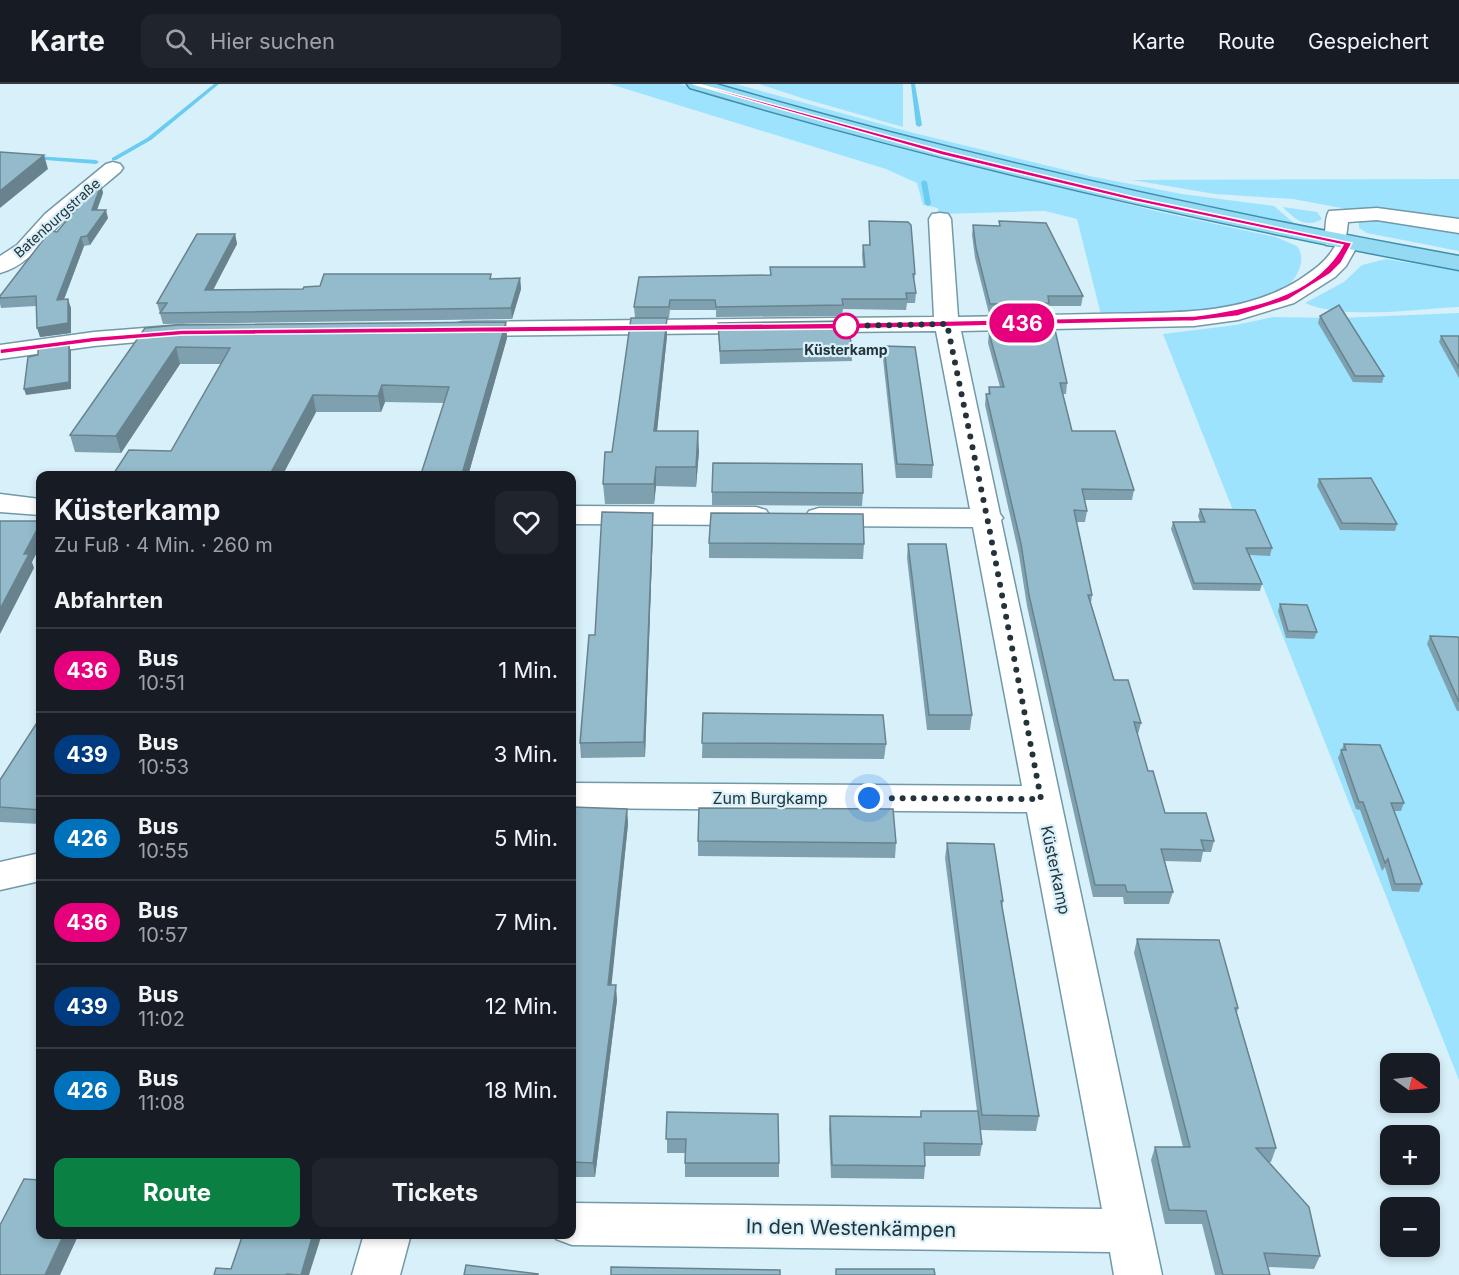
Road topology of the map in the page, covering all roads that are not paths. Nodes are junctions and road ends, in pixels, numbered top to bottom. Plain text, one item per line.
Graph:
1 (696, 84) edge
2 (113, 168) dead end
3 (940, 219) dead end
4 (1459, 226) edge
5 (1334, 240) junction
6 (1459, 263) edge
7 (0, 266) edge
8 (947, 324) junction
9 (439, 330) edge
10 (203, 332) edge
11 (0, 352) edge
12 (0, 503) edge
13 (36, 507) edge
14 (576, 515) edge
15 (987, 518) junction
16 (576, 796) edge
17 (1041, 799) junction
18 (36, 868) edge
19 (0, 876) edge
20 (576, 1224) edge
21 (1130, 1231) junction
22 (387, 1239) edge
23 (376, 1275) edge
24 (1138, 1275) edge

1 - 5 main road
2 - 7 street, Batenburgstraße
3 - 8 street, Küsterkamp
4 - 5 street
5 - 6 main road
5 - 8 street
8 - 9 street
8 - 15 street, Küsterkamp
10 - 11 street
12 - 13 street
14 - 15 street
15 - 17 street, Küsterkamp
16 - 17 street, Zum Burgkamp
17 - 21 street, Küsterkamp
18 - 19 street
20 - 21 street, In den Westenkämpen
21 - 24 street, Küsterkamp
22 - 23 street

